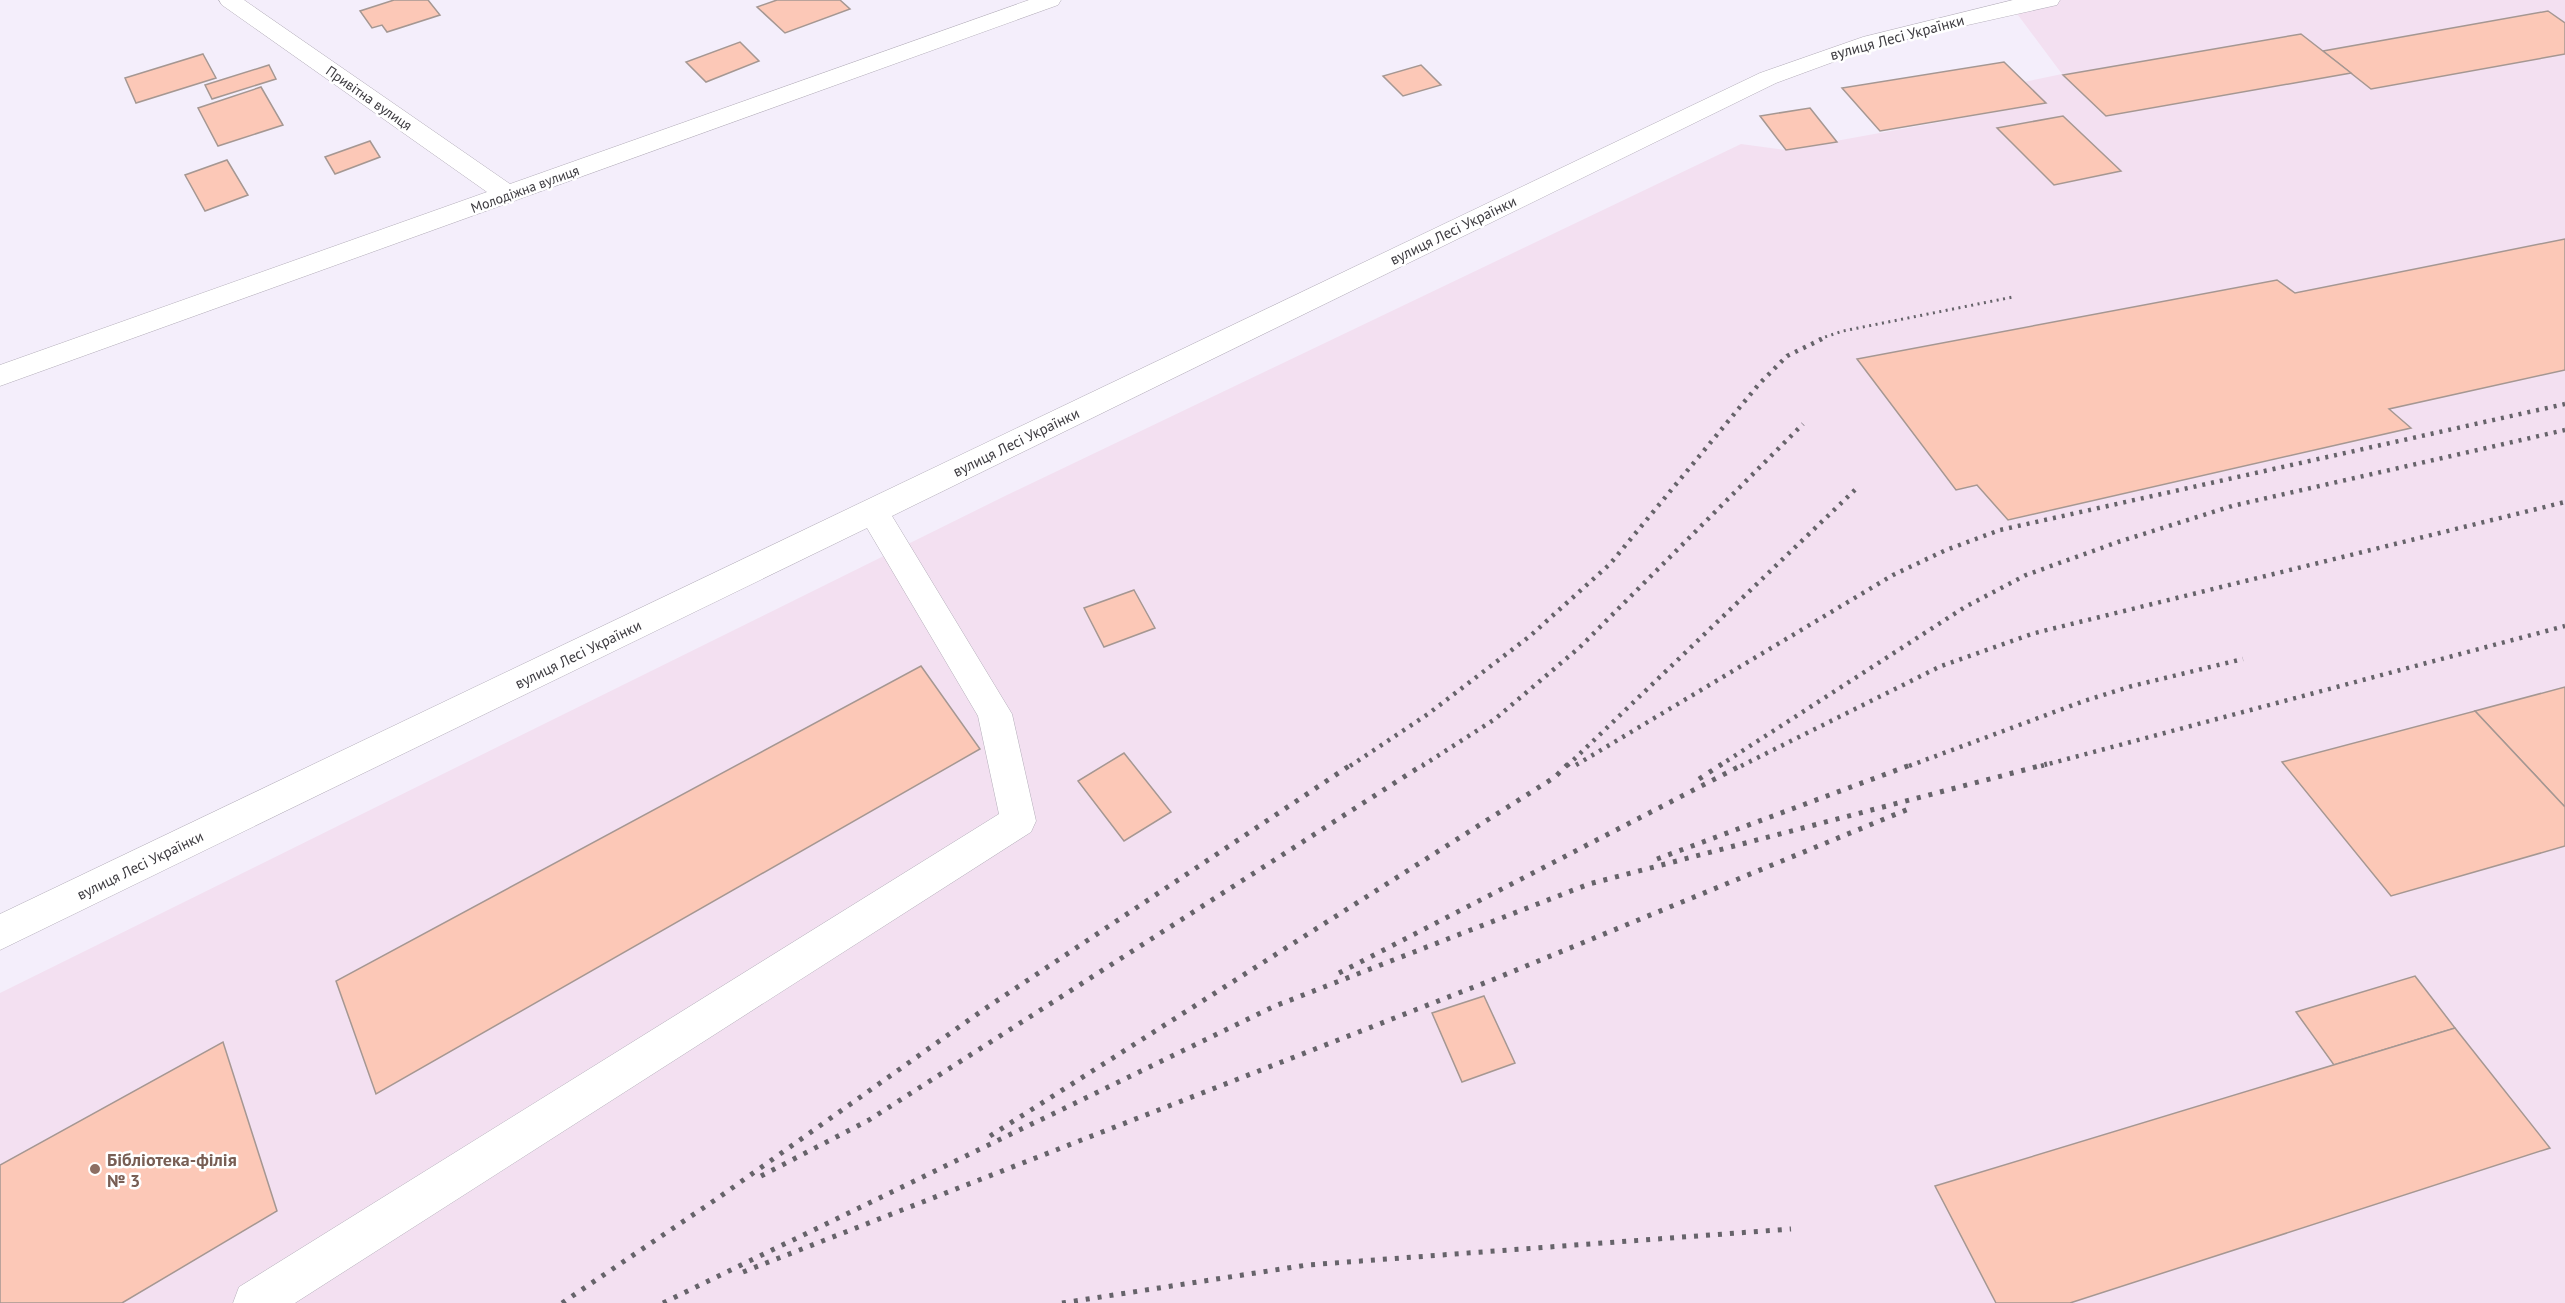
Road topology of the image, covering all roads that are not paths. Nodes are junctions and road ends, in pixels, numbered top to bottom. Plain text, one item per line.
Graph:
1 (230, 0) edge
2 (1050, 0) edge
3 (2049, 0) edge
4 (508, 195) junction
5 (0, 376) edge
6 (873, 511) junction
7 (0, 933) edge
8 (255, 1303) edge

1 - 4 street, Привітна вулиця
2 - 4 street, Молодіжна вулиця
3 - 6 street, вулиця Лесі Українки
4 - 5 street, Молодіжна вулиця
6 - 7 street, вулиця Лесі Українки
6 - 8 street

